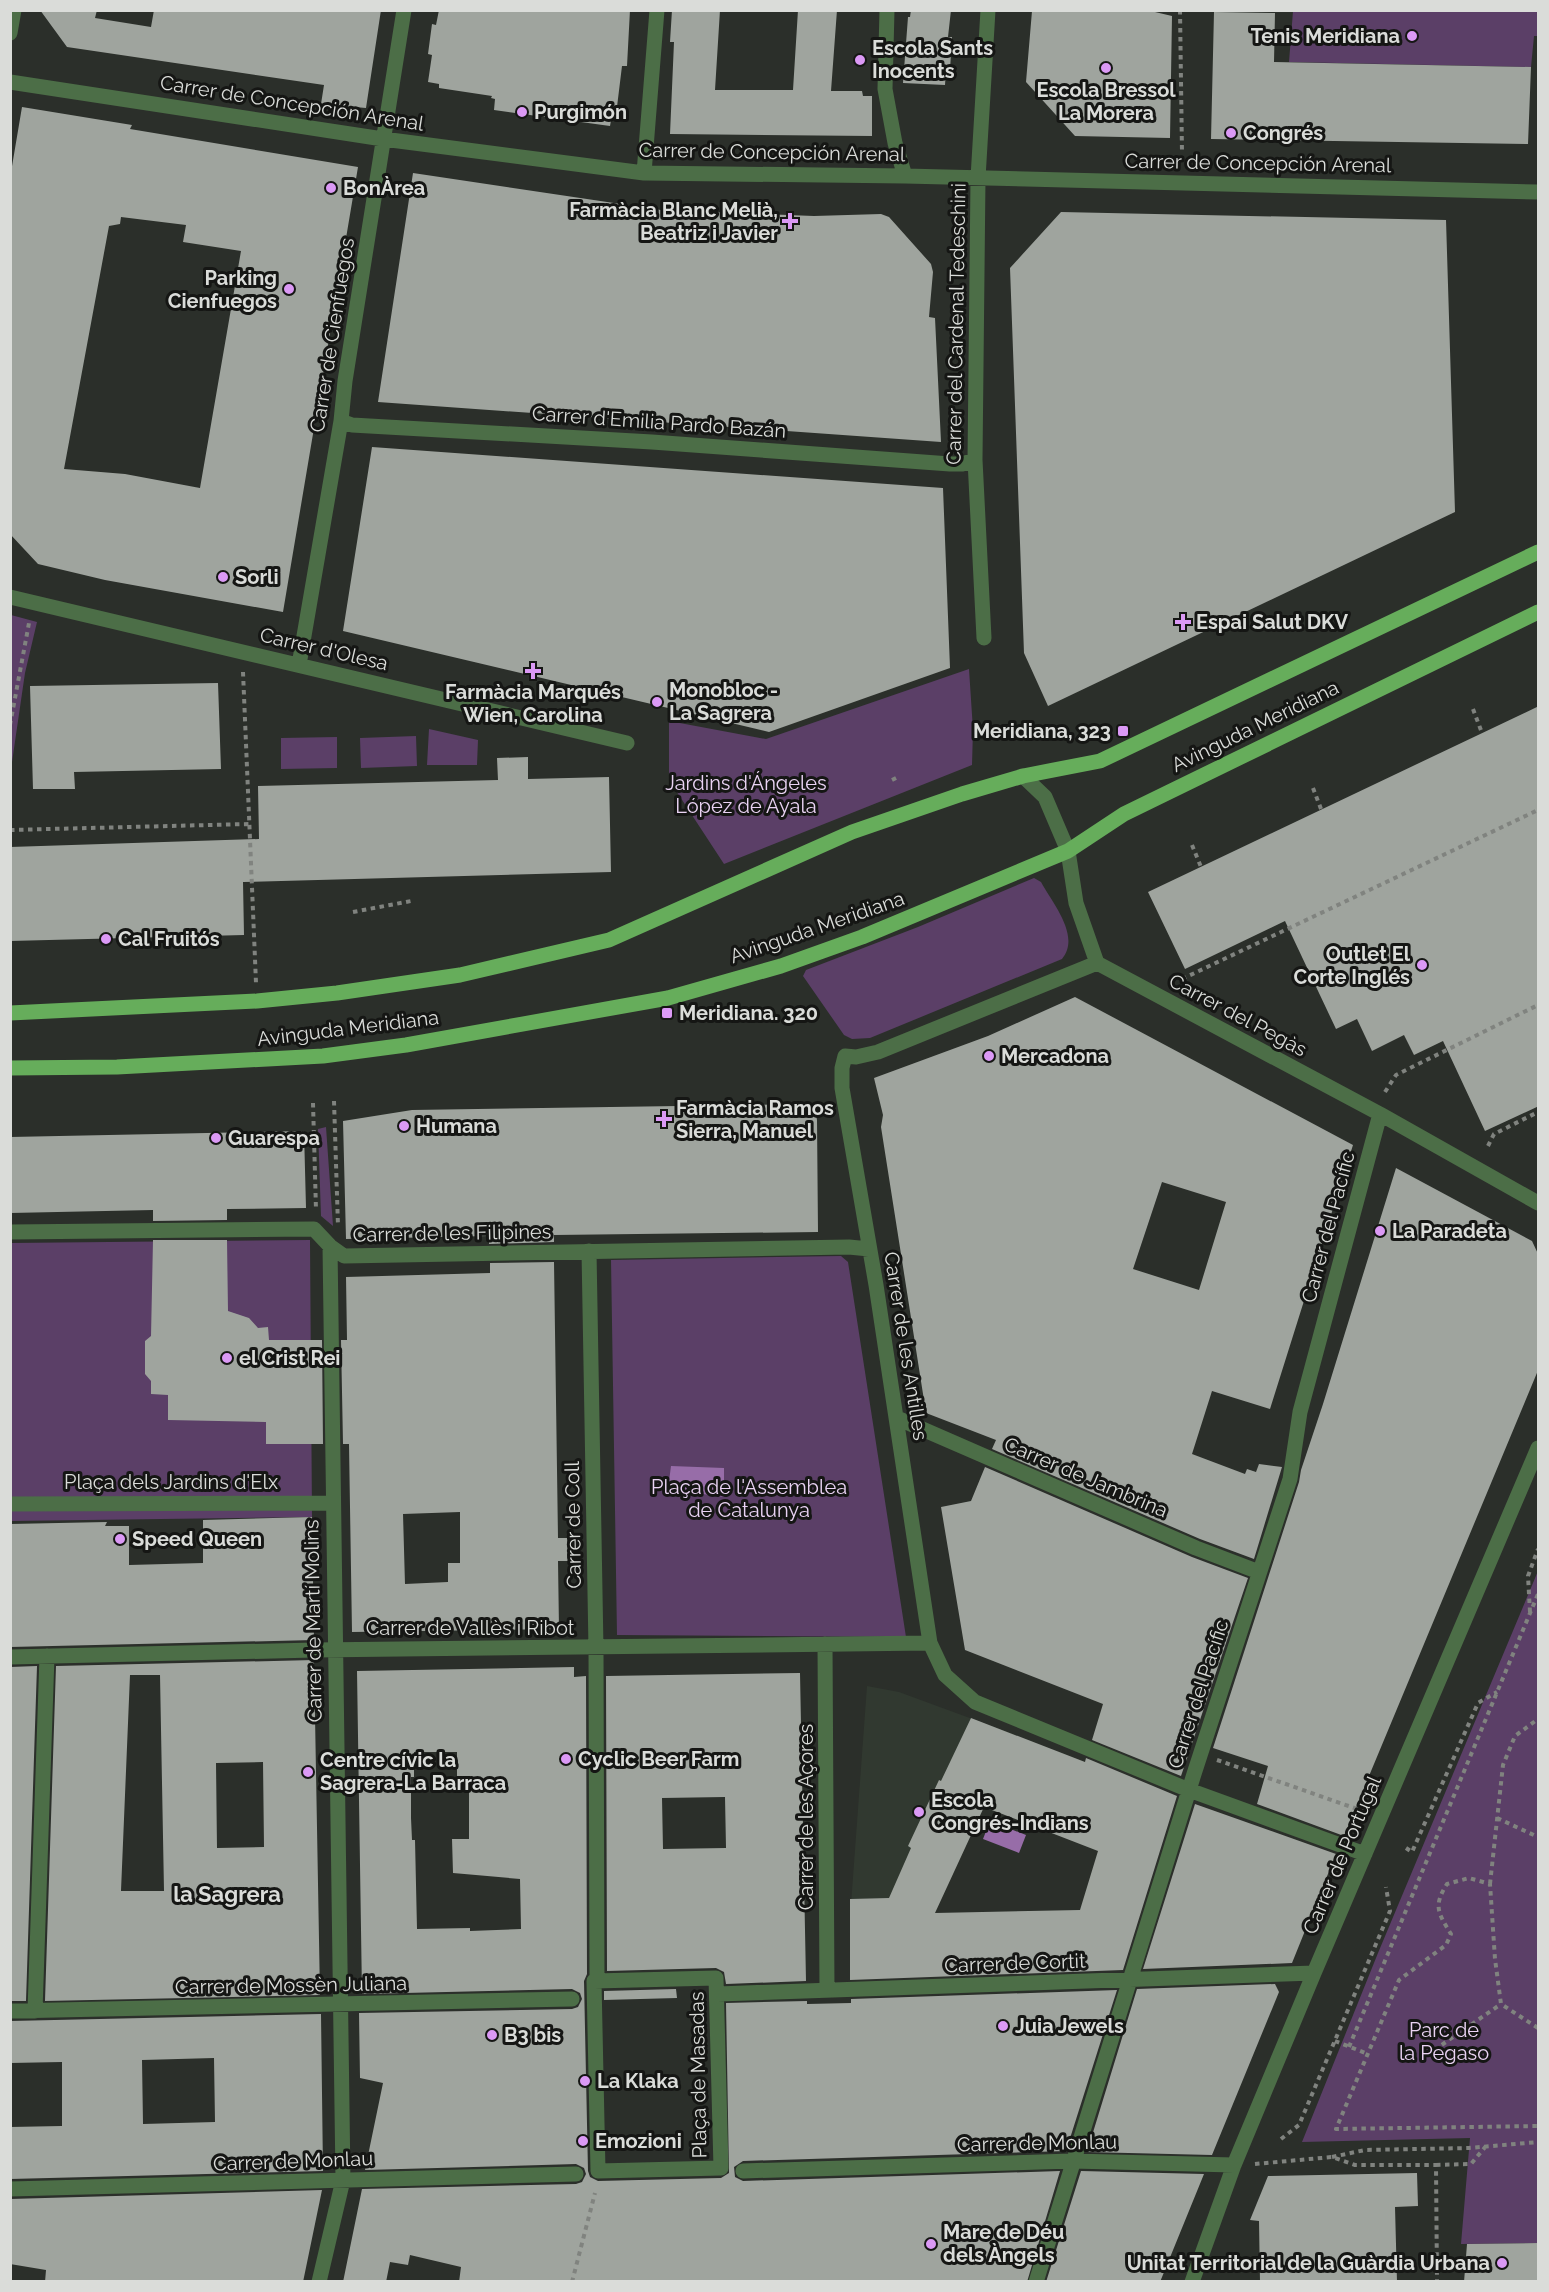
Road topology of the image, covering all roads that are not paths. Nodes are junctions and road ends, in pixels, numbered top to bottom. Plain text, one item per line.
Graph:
1 (14, 10) edge
2 (404, 10) edge
3 (657, 10) edge
4 (887, 10) edge
5 (988, 10) edge
6 (10, 33) edge
7 (10, 82) edge
8 (383, 139) junction
9 (644, 173) junction
10 (905, 176) junction
11 (978, 178) junction
12 (1539, 192) edge
13 (340, 422) junction
14 (975, 460) junction
15 (1539, 552) edge
16 (10, 597) edge
17 (1539, 612) edge
18 (984, 638) dead end
19 (299, 665) junction
20 (627, 743) dead end
21 (1023, 776) junction
22 (1068, 851) junction
23 (1097, 963) junction
24 (10, 1013) edge
25 (10, 1068) edge
26 (1380, 1114) junction
27 (1539, 1203) edge
28 (10, 1232) edge
29 (330, 1246) junction
30 (869, 1249) junction
31 (589, 1251) junction
32 (897, 1418) junction
33 (1539, 1448) edge
34 (332, 1503) junction
35 (10, 1504) edge
36 (1259, 1572) junction
37 (930, 1643) junction
38 (825, 1644) junction
39 (596, 1649) junction
40 (334, 1650) junction
41 (47, 1656) junction
42 (10, 1657) edge
43 (1189, 1790) junction
44 (1365, 1854) junction
45 (1314, 1973) junction
46 (597, 1978) dead end
47 (1131, 1980) junction
48 (827, 1990) junction
49 (718, 1994) junction
50 (573, 1999) dead end
51 (339, 2005) junction
52 (10, 2011) edge
53 (35, 2011) junction
54 (1072, 2161) junction
55 (1234, 2165) junction
56 (743, 2171) dead end
57 (576, 2174) dead end
58 (344, 2180) junction
59 (10, 2189) edge
60 (319, 2282) edge
61 (1036, 2282) edge
62 (1192, 2282) edge

1 - 6 street
2 - 8 street, Carrer de Cienfuegos
3 - 9 street
4 - 10 street
5 - 11 street, Carrer del Cardenal Tedeschini
7 - 8 street, Carrer de Concepción Arenal
8 - 9 street, Carrer de Concepción Arenal
8 - 13 street, Carrer de Cienfuegos
9 - 10 street, Carrer de Concepción Arenal
10 - 11 street, Carrer de Concepción Arenal
11 - 12 street, Carrer de Concepción Arenal
11 - 14 street, Carrer del Cardenal Tedeschini
13 - 14 street, Carrer d'Emilia Pardo Bazán
13 - 19 street, Carrer de Cienfuegos
14 - 18 street, Carrer del Cardenal Tedeschini
15 - 21 main road, Avinguda Meridiana
16 - 19 street, Carrer d'Olesa
17 - 22 main road, Avinguda Meridiana
19 - 20 street, Carrer d'Olesa
21 - 22 street
21 - 24 main road, Avinguda Meridiana
22 - 23 street
22 - 25 main road, Avinguda Meridiana
23 - 26 street, Carrer del Pegàs
23 - 30 street, Carrer de les Antilles
26 - 27 street, Carrer del Pegàs
26 - 36 street, Carrer del Pacífic
28 - 29 street, Carrer de les Filipines
29 - 31 street, Carrer de les Filipines
29 - 34 street, Carrer de Martí Molins
30 - 31 street, Carrer de les Filipines
30 - 32 street, Carrer de les Antilles
31 - 39 street, Carrer de Coll
32 - 36 street, Carrer de Jambrina
32 - 37 street, Carrer de les Antilles
33 - 44 street, Carrer de Portugal
34 - 35 street, Plaça dels Jardins d'Elx
34 - 40 street, Carrer de Martí Molins
36 - 43 street, Carrer del Pacífic
37 - 38 street, Carrer de Vallès i Ribot
37 - 43 street, Carrer de les Antilles
38 - 39 street, Carrer de Vallès i Ribot
38 - 48 street, Carrer de les Açores
39 - 40 street, Carrer de Vallès i Ribot
39 - 46 street, Carrer de Coll
40 - 41 street, Carrer de Vallès i Ribot
40 - 51 street, Carrer de Martí Molins
41 - 42 street, Carrer de Vallès i Ribot
41 - 53 street
43 - 44 street, Carrer de les Antilles
43 - 47 street, Carrer del Pacífic
44 - 45 street, Carrer de Portugal
45 - 47 street, Carrer de Cortit
45 - 55 street, Carrer de Portugal
47 - 48 street, Carrer de Cortit
47 - 54 street, Carrer del Pacífic
48 - 49 street, Carrer de Cortit
49 - 49 street, Plaça de Masadas
50 - 51 street, Carrer de Mossèn Juliana
51 - 53 street, Carrer de Mossèn Juliana
51 - 58 street, Carrer de Martí Molins
52 - 53 street, Carrer de Mossèn Juliana
54 - 55 street, Carrer de Monlau
54 - 56 street, Carrer de Monlau
54 - 61 street, Carrer del Pacífic
55 - 62 street, Carrer de Portugal
57 - 58 street, Carrer de Monlau
58 - 59 street, Carrer de Monlau
58 - 60 street, Carrer de Martí Molins

